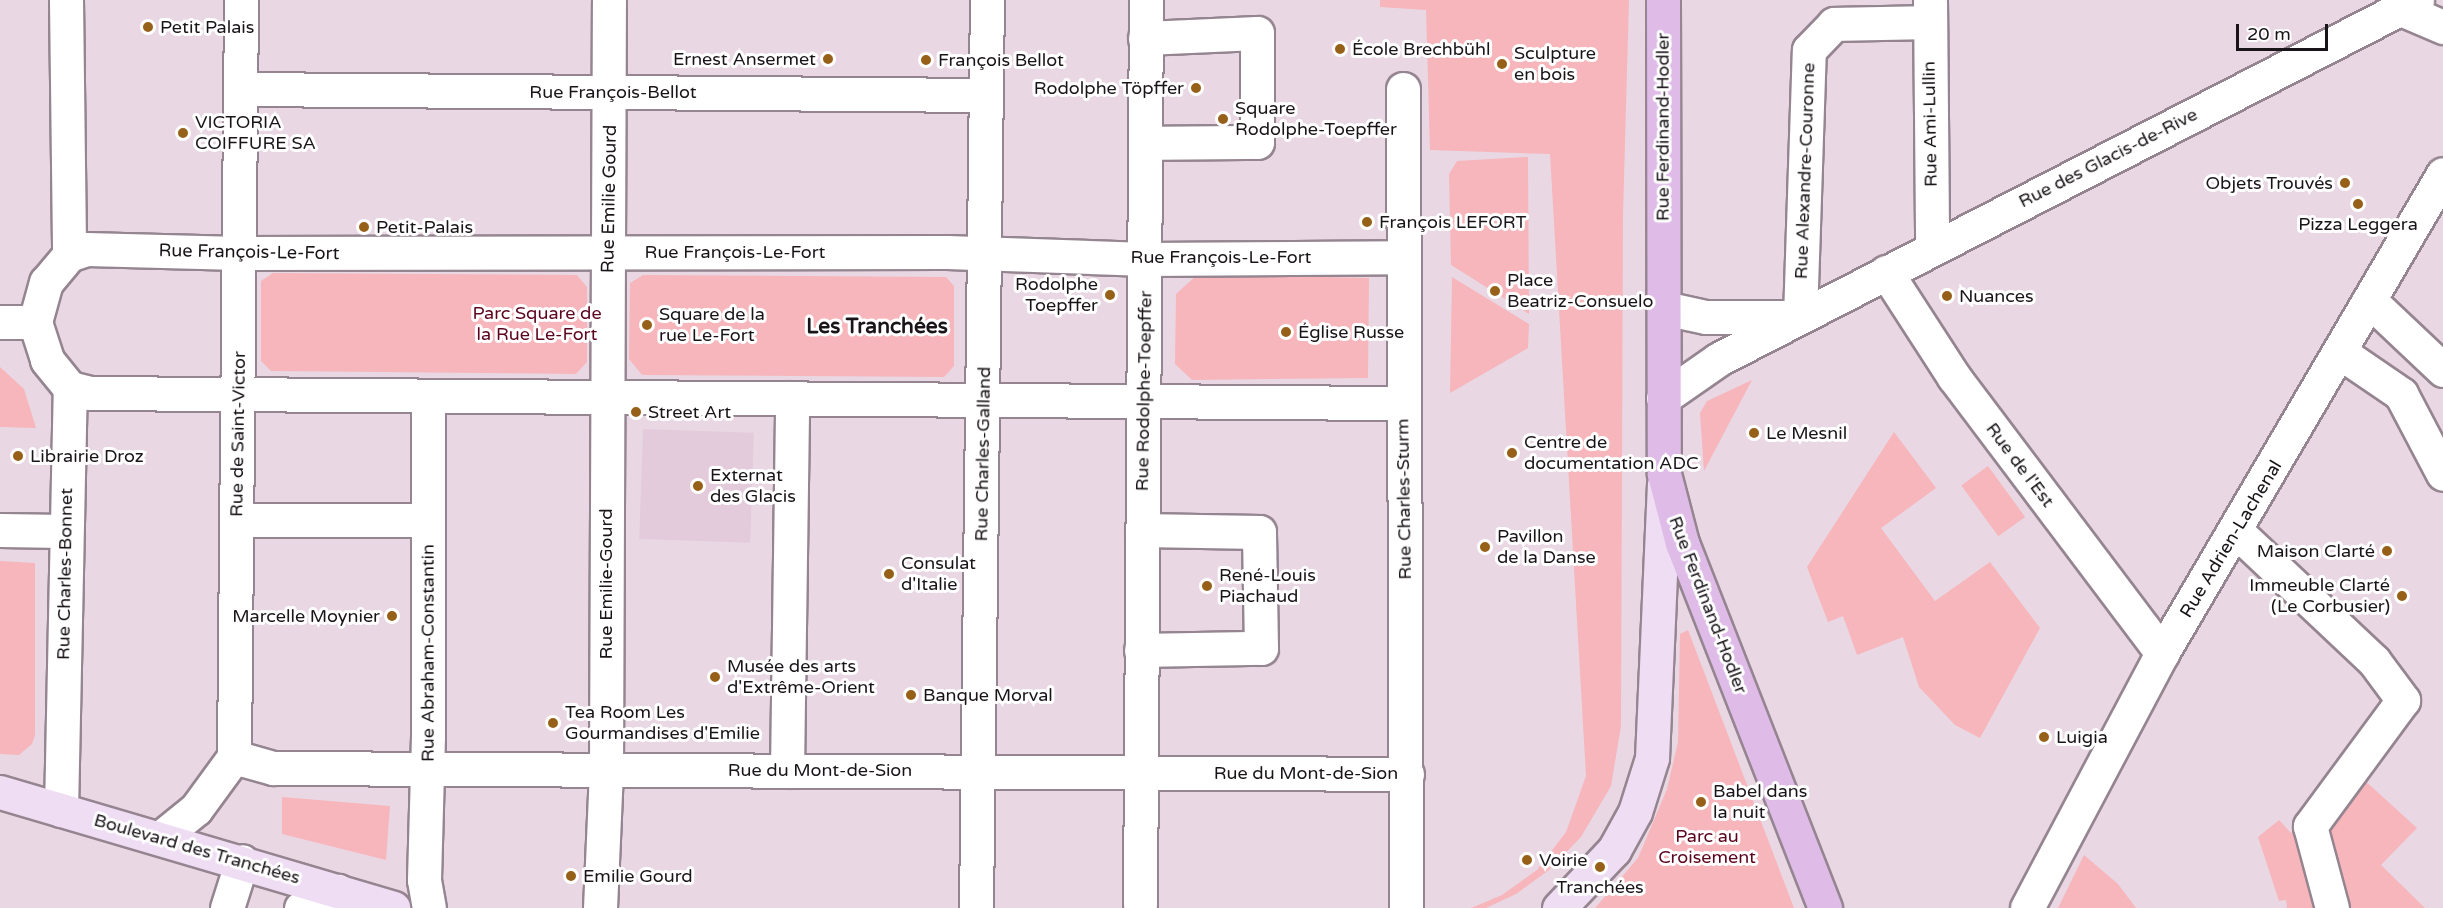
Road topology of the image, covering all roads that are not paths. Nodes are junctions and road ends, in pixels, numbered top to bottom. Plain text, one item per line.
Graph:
1 (66, 0) edge
2 (241, 0) edge
3 (609, 0) edge
4 (987, 0) edge
5 (1146, 0) edge
6 (1664, 0) edge
7 (2409, 4) edge
8 (1929, 11) edge
9 (2443, 27) edge
10 (1145, 38) junction
11 (240, 89) junction
12 (1403, 89) dead end
13 (609, 92) junction
14 (985, 95) junction
15 (1147, 143) junction
16 (2443, 174) edge
17 (1932, 248) junction
18 (609, 252) junction
19 (984, 252) junction
20 (239, 253) junction
21 (69, 255) junction
22 (1402, 256) junction
23 (1146, 259) junction
24 (1886, 272) junction
25 (2369, 300) junction
26 (1664, 308) junction
27 (1800, 316) junction
28 (0, 322) edge
29 (35, 322) junction
30 (2341, 353) junction
31 (2443, 370) edge
32 (70, 388) junction
33 (238, 394) junction
34 (428, 397) junction
35 (607, 398) junction
36 (792, 398) junction
37 (985, 398) junction
38 (1663, 398) junction
39 (1142, 400) junction
40 (1403, 403) junction
41 (1664, 474) junction
42 (2443, 474) edge
43 (237, 520) junction
44 (428, 520) junction
45 (0, 530) edge
46 (1142, 530) junction
47 (65, 531) junction
48 (2236, 531) junction
49 (1141, 650) junction
50 (2162, 653) junction
51 (234, 758) junction
52 (428, 770) junction
53 (606, 770) junction
54 (787, 771) junction
55 (979, 771) junction
56 (1140, 771) junction
57 (1407, 774) junction
58 (0, 792) edge
59 (61, 810) junction
60 (160, 838) junction
61 (242, 861) junction
62 (338, 891) junction
63 (1140, 904) dead end
64 (227, 908) edge
65 (301, 908) edge
66 (393, 908) edge
67 (429, 908) edge
68 (600, 908) edge
69 (976, 908) edge
70 (1406, 908) edge
71 (1559, 908) edge
72 (1826, 908) edge
73 (2026, 908) edge
74 (2332, 908) edge

1 - 21 street
2 - 11 street, Rue de Saint-Victor
3 - 13 street, Rue Emilie Gourd
4 - 14 street, Rue Charles-Galland
5 - 10 street, Rue Rodolphe-Toepffer
6 - 26 main road, Rue Ferdinand-Hodler
7 - 9 street
7 - 17 street, Rue des Glacis-de-Rive
8 - 17 street, Rue Ami-Lullin
8 - 27 street, Rue Alexandre-Couronne
10 - 15 street, Rue Rodolphe-Toepffer
10 - 15 street
11 - 13 street, Rue François-Bellot
11 - 20 street, Rue de Saint-Victor
12 - 22 street, Rue Charles-Sturm
13 - 14 street, Rue François-Bellot
13 - 18 street, Rue Emilie Gourd
14 - 19 street, Rue Charles-Galland
15 - 23 street, Rue Rodolphe-Toepffer
16 - 25 street, Rue Adrien-Lachenal
17 - 24 street, Rue des Glacis-de-Rive
18 - 19 street, Rue François-Le-Fort
18 - 20 street, Rue François-Le-Fort
18 - 35 street, Rue Emilie Gourd
19 - 23 street, Rue François-Le-Fort
19 - 37 street, Rue Charles-Galland
20 - 21 street, Rue François-Le-Fort
20 - 33 street, Rue de Saint-Victor
21 - 29 street
22 - 23 street, Rue François-Le-Fort
22 - 40 street, Rue Charles-Sturm
23 - 39 street, Rue Rodolphe-Toepffer
24 - 27 street, Rue des Glacis-de-Rive
24 - 50 street, Rue de l'Est
25 - 30 street, Rue Adrien-Lachenal
25 - 31 street
26 - 27 street, Rue des Glacis-de-Rive
26 - 38 main road, Rue Ferdinand-Hodler
27 - 38 street, Rue des Glacis-de-Rive
28 - 29 street
29 - 32 street
30 - 42 street
30 - 48 street, Rue Adrien-Lachenal
32 - 33 street
32 - 47 street, Rue Charles-Bonnet
33 - 34 street
33 - 43 street, Rue de Saint-Victor
34 - 35 street
34 - 44 street, Rue Abraham-Constantin
35 - 36 street
35 - 53 street, Rue Emilie-Gourd
36 - 37 street
36 - 54 street
37 - 39 street
37 - 55 street, Rue Charles-Galland
38 - 41 main road, Rue Ferdinand-Hodler
39 - 40 street
39 - 46 street, Rue Rodolphe-Toepffer
40 - 57 street, Rue Charles-Sturm
41 - 71 main road
41 - 72 main road, Rue Ferdinand-Hodler
43 - 44 street
43 - 51 street, Rue de Saint-Victor
44 - 52 street, Rue Abraham-Constantin
45 - 47 street
46 - 49 street, Rue Rodolphe-Toepffer
46 - 49 street
47 - 59 street, Rue Charles-Bonnet
48 - 50 street, Rue Adrien-Lachenal
48 - 74 street
49 - 56 street, Rue Rodolphe-Toepffer
50 - 73 street, Rue Adrien-Lachenal
51 - 52 street, Rue du Mont-de-Sion
51 - 60 street
52 - 53 street, Rue du Mont-de-Sion
52 - 67 street, Rue Abraham-Constantin
53 - 54 street, Rue du Mont-de-Sion
53 - 68 street
54 - 55 street, Rue du Mont-de-Sion
55 - 56 street, Rue du Mont-de-Sion
55 - 69 street, Rue Charles-Galland
56 - 57 street, Rue du Mont-de-Sion
56 - 63 street, Rue Rodolphe-Toepffer
57 - 70 street, Rue Charles-Sturm
58 - 59 main road, Boulevard des Tranchées
59 - 60 main road, Boulevard des Tranchées
60 - 61 main road, Boulevard des Tranchées
61 - 62 main road, Boulevard des Tranchées
61 - 64 street
62 - 65 street
62 - 66 main road, Boulevard des Tranchées

